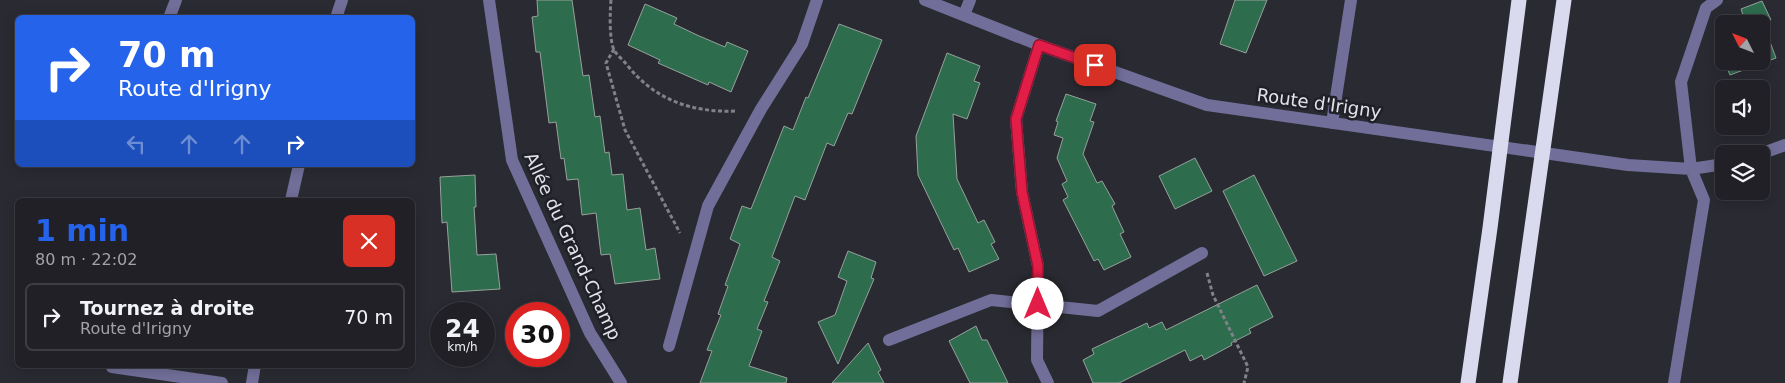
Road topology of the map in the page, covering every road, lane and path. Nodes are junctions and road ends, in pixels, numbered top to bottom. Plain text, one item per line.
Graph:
1 (176, 0) edge
2 (342, 0) edge
3 (489, 0) edge
4 (611, 0) edge
5 (817, 0) edge
6 (925, 0) edge
7 (970, 0) edge
8 (1351, 0) edge
9 (1520, 0) edge
10 (1564, 0) edge
11 (1717, 0) edge
12 (170, 15) edge
13 (337, 15) edge
14 (964, 15) junction
15 (1039, 45) junction
16 (614, 49) junction
17 (761, 109) junction
18 (1332, 123) junction
19 (1785, 145) edge
20 (1770, 150) edge
21 (1715, 165) edge
22 (299, 167) edge
23 (1692, 169) junction
24 (291, 198) edge
25 (698, 240) junction
26 (1202, 253) joint
27 (1038, 304) junction
28 (889, 340) dead end
29 (669, 346) dead end
30 (119, 368) edge
31 (254, 368) edge
32 (222, 383) edge
33 (252, 383) edge
34 (621, 383) edge
35 (1048, 383) edge
36 (1244, 383) edge
37 (1468, 383) edge
38 (1510, 383) edge
39 (1674, 383) edge

1 - 12 street
2 - 13 street
3 - 34 street, Allée du Grand-Champ
4 - 16 path
5 - 17 street
6 - 14 street, Route d'Irigny
7 - 14 street
8 - 18 street
9 - 37 highway
10 - 38 highway
11 - 23 street
14 - 15 street, Route d'Irigny
15 - 18 street, Route d'Irigny
15 - 27 street
16 - 17 path
16 - 25 path
17 - 25 street
18 - 23 street, Route d'Irigny
19 - 20 street
21 - 23 street, Route d'Irigny
22 - 24 street
23 - 39 street
25 - 29 street
26 - 27 street
26 - 36 path
27 - 28 street
27 - 35 street
30 - 32 street
31 - 33 street

